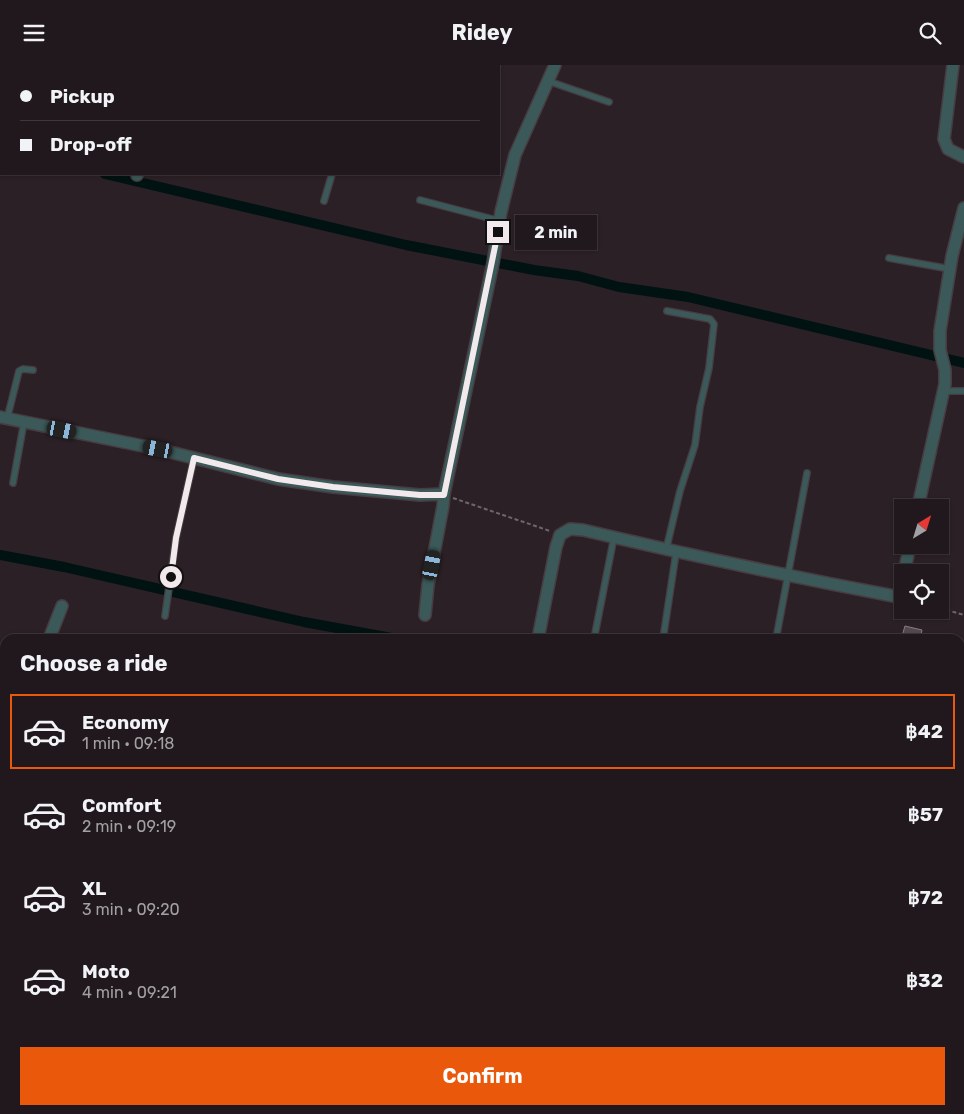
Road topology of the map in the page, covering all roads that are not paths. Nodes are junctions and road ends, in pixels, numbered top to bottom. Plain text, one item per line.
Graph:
1 (555, 65) edge
2 (953, 65) edge
3 (548, 81) junction
4 (609, 102) dead end
5 (964, 157) edge
6 (332, 175) edge
7 (420, 200) dead end
8 (324, 201) dead end
9 (964, 208) edge
10 (500, 221) junction
11 (889, 257) dead end
12 (950, 269) junction
13 (667, 311) dead end
14 (33, 369) dead end
15 (944, 391) junction
16 (964, 391) edge
17 (4, 418) edge
18 (24, 422) junction
19 (194, 458) junction
20 (807, 473) dead end
21 (13, 483) dead end
22 (444, 495) junction
23 (920, 499) edge
24 (614, 537) junction
25 (671, 551) junction
26 (788, 576) junction
27 (894, 596) edge
28 (62, 606) dead end
29 (425, 615) dead end
30 (165, 616) dead end
31 (52, 634) edge
32 (539, 634) edge
33 (595, 634) edge
34 (663, 634) edge
35 (777, 634) edge

1 - 3 street
2 - 5 street
3 - 4 lane
3 - 10 street
6 - 8 lane
7 - 10 lane
9 - 12 street
10 - 22 street
11 - 12 lane
12 - 15 street
13 - 25 lane
14 - 17 lane
15 - 16 lane
15 - 23 street
17 - 18 street
18 - 19 street
18 - 21 lane
19 - 22 street
19 - 30 lane
20 - 26 lane
22 - 29 street
24 - 25 street
24 - 32 street
24 - 33 lane
25 - 26 street
25 - 34 lane
26 - 27 street
26 - 35 lane
28 - 31 street

